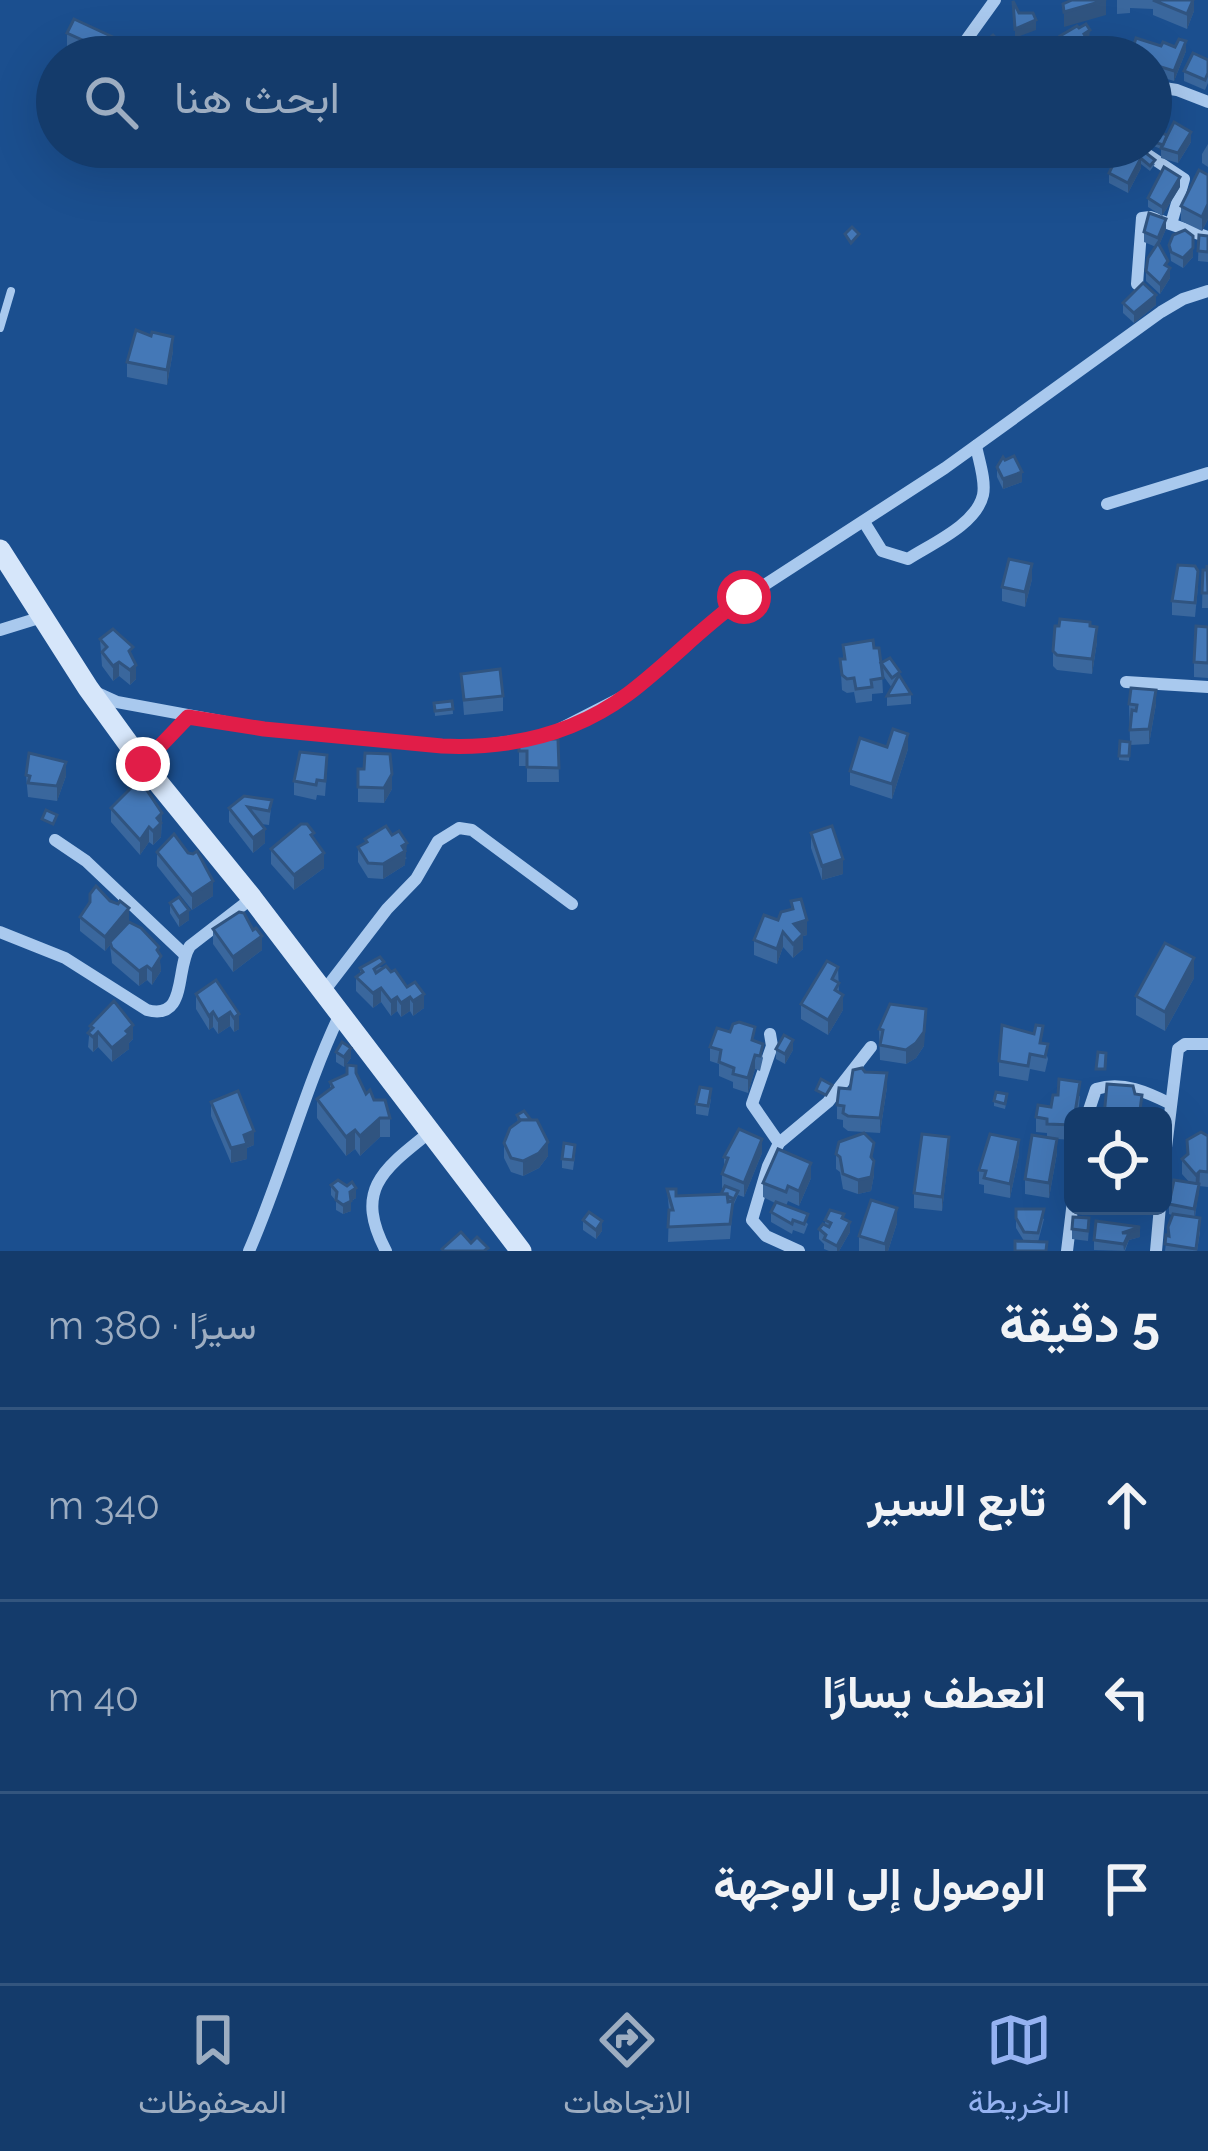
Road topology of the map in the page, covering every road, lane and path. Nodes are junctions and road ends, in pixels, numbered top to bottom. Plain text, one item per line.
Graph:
1 (995, 0) edge
2 (969, 36) edge
3 (1172, 92) edge
4 (1208, 101) edge
5 (1169, 168) edge
6 (1171, 224) junction
7 (1208, 237) edge
8 (1137, 284) edge
9 (10, 291) dead end
10 (1208, 291) edge
11 (0, 328) edge
12 (976, 446) junction
13 (1208, 473) edge
14 (1107, 505) dead end
15 (864, 522) junction
16 (0, 550) edge
17 (42, 617) junction
18 (0, 630) edge
19 (1126, 682) dead end
20 (1208, 687) edge
21 (88, 688) junction
22 (188, 717) junction
23 (143, 764) junction
24 (55, 840) dead end
25 (253, 898) junction
26 (572, 904) dead end
27 (0, 932) edge
28 (184, 954) junction
29 (324, 991) junction
30 (340, 1014) junction
31 (770, 1034) dead end
32 (1208, 1044) edge
33 (871, 1047) dead end
34 (1171, 1105) joint
35 (1090, 1107) edge
36 (430, 1132) junction
37 (778, 1143) junction
38 (1071, 1215) edge
39 (1159, 1215) edge
40 (249, 1251) edge
41 (386, 1251) edge
42 (521, 1251) edge
43 (799, 1251) edge
44 (1067, 1251) edge
45 (1156, 1251) edge

1 - 2 street
3 - 4 street
5 - 6 street
6 - 7 street
6 - 8 street
9 - 11 lane
10 - 12 street
12 - 15 street
12 - 15 street
13 - 14 street
15 - 22 street
16 - 17 street
17 - 18 street
17 - 21 street
19 - 20 street
21 - 22 street
21 - 23 street
22 - 23 street
23 - 25 street
24 - 28 street
25 - 28 street
25 - 29 street
26 - 29 street
27 - 28 street
29 - 30 street
30 - 36 street
30 - 40 street
31 - 37 street
32 - 34 street
33 - 37 street
34 - 35 street
36 - 41 street
36 - 42 street
37 - 43 street
38 - 44 street
39 - 45 street

